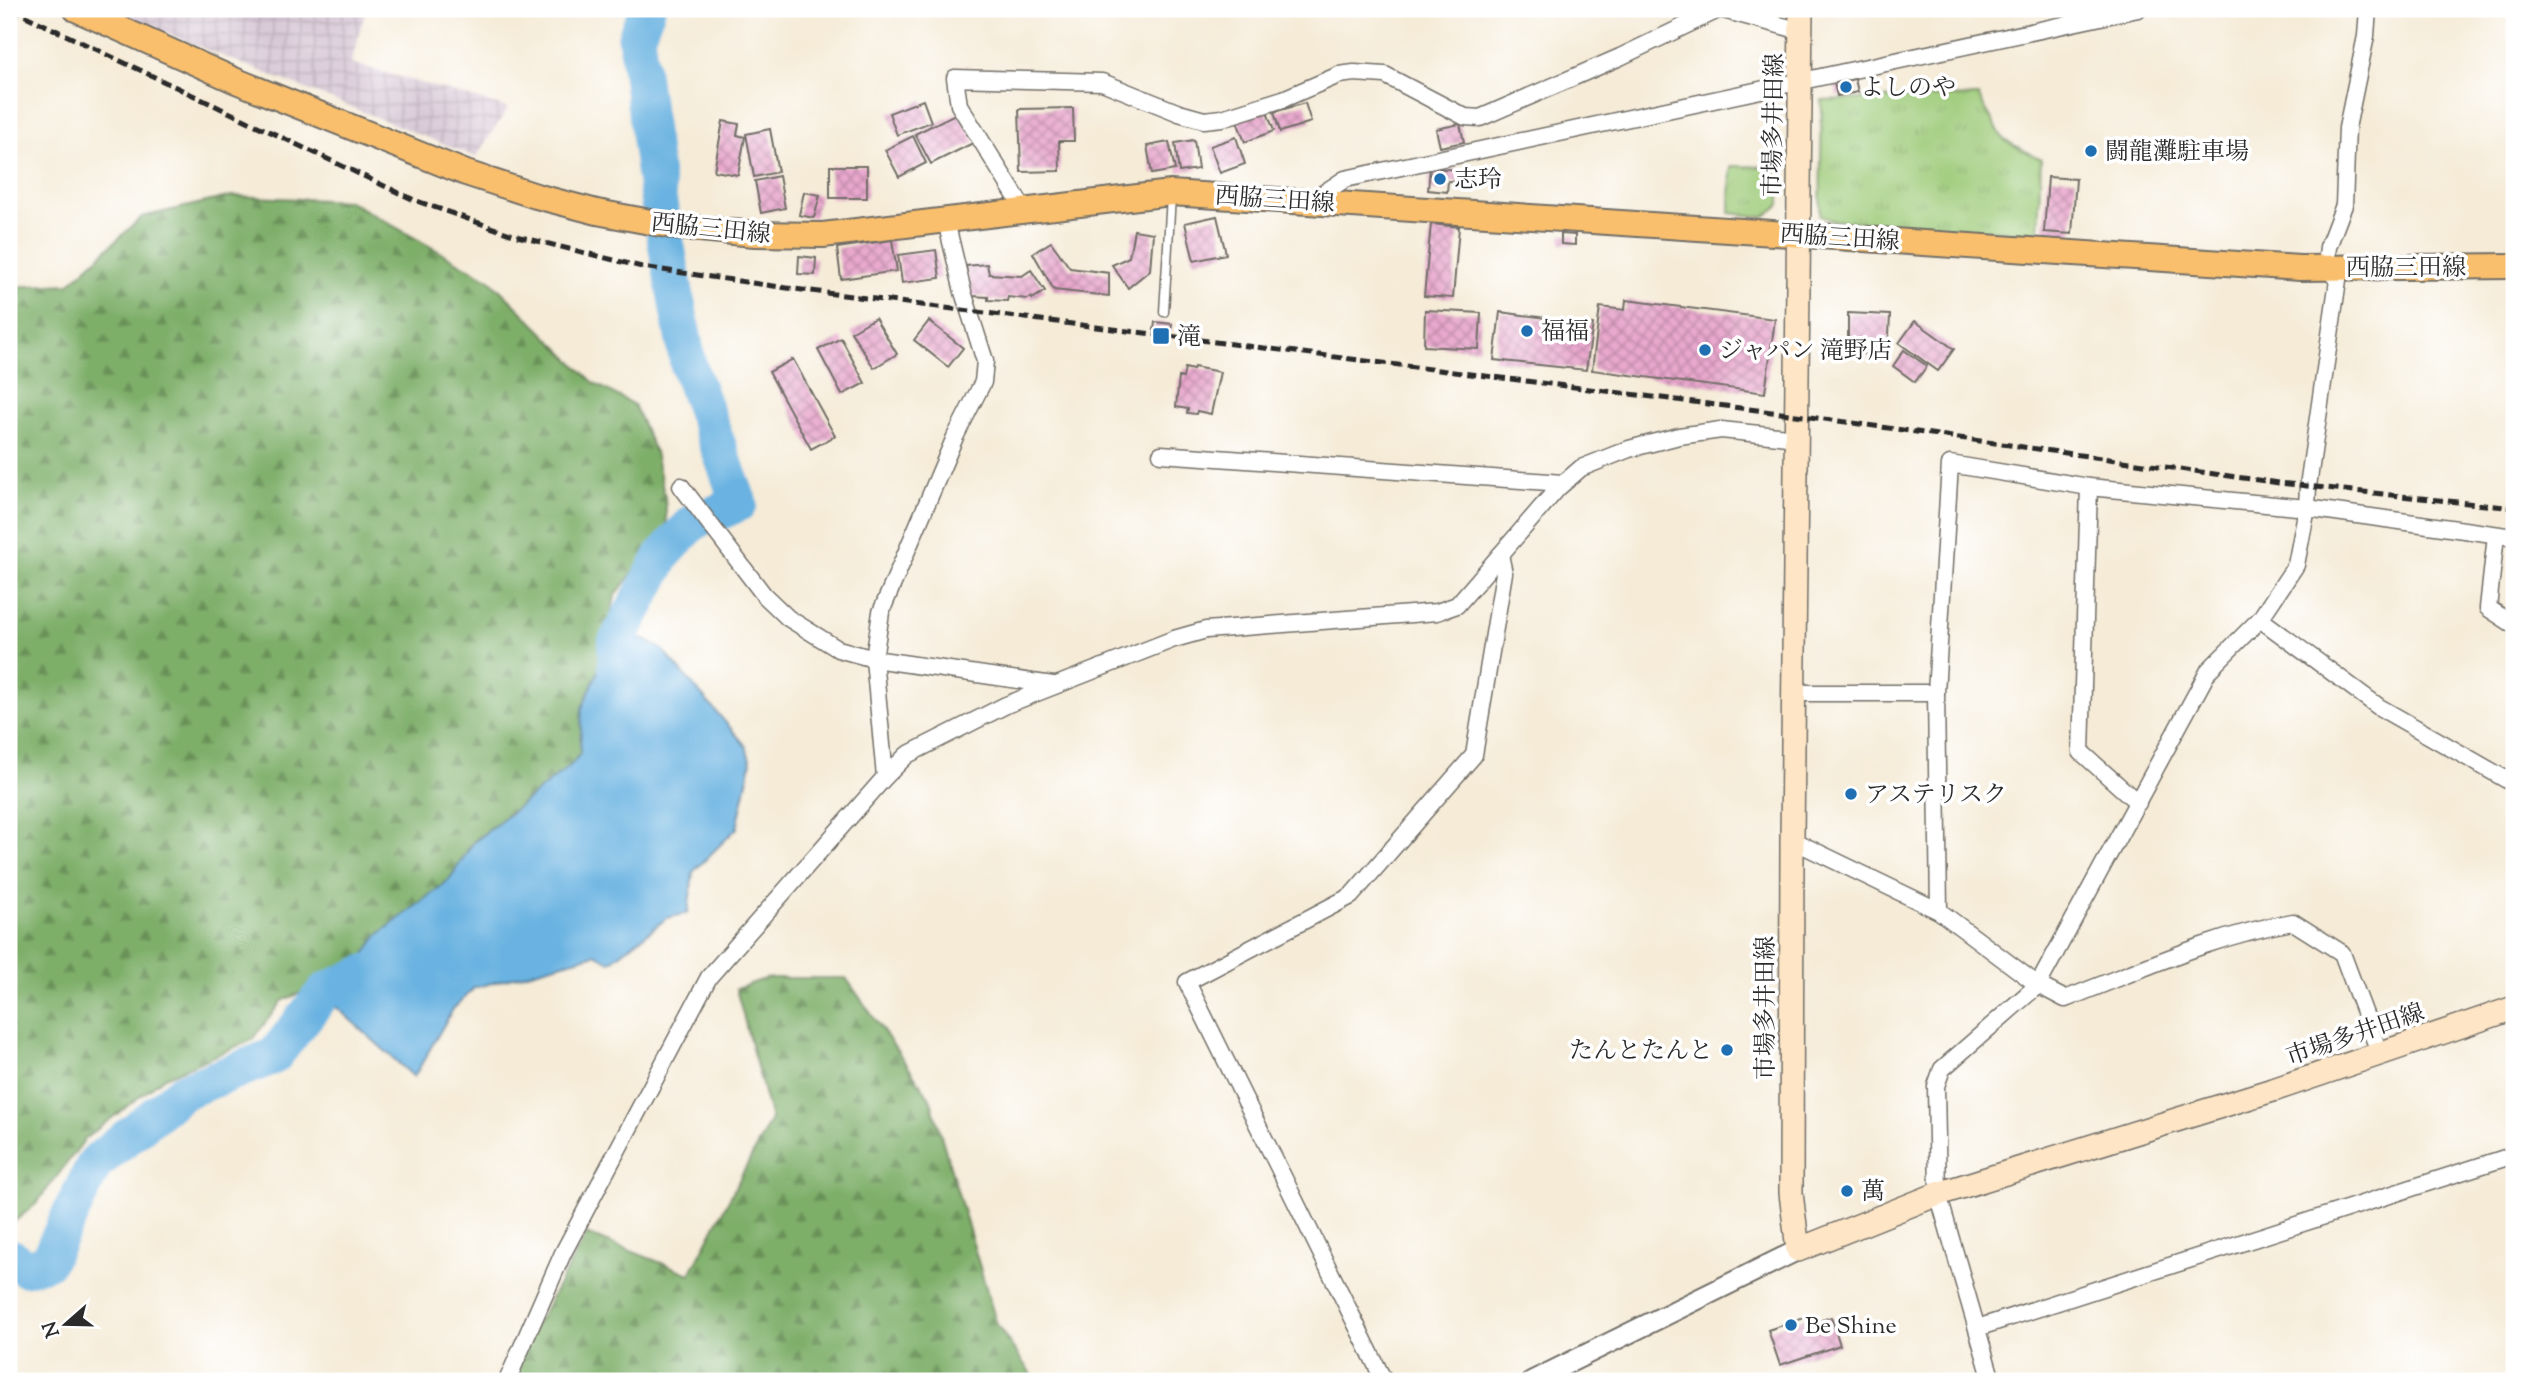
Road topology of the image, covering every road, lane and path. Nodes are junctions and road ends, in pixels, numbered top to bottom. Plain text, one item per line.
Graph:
1 (76, 9) edge
2 (2137, 9) edge
3 (2368, 9) edge
4 (1801, 20) edge
5 (1800, 81) junction
6 (1171, 193) junction
7 (1312, 201) junction
8 (1026, 211) junction
9 (946, 221) junction
10 (1799, 235) junction
11 (2514, 266) edge
12 (2326, 267) junction
13 (1164, 312) dead end
14 (1797, 438) junction
15 (1161, 454) dead end
16 (1563, 483) junction
17 (681, 486) dead end
18 (2089, 487) junction
19 (2307, 508) junction
20 (2496, 535) junction
21 (2514, 537) edge
22 (1500, 555) junction
23 (2260, 619) junction
24 (2514, 625) edge
25 (874, 659) junction
26 (1055, 686) junction
27 (1793, 693) junction
28 (1936, 693) junction
29 (885, 777) junction
30 (2514, 784) edge
31 (2138, 803) junction
32 (1792, 840) junction
33 (1939, 911) junction
34 (2038, 985) junction
35 (2514, 1007) edge
36 (2379, 1052) junction
37 (2514, 1155) edge
38 (1938, 1194) junction
39 (1798, 1250) junction
40 (1977, 1328) junction
41 (507, 1381) edge
42 (1384, 1381) edge
43 (1532, 1381) edge
44 (1993, 1381) edge

1 - 9 main road, 西脇三田線
2 - 5 street
3 - 12 street
4 - 5 main road, 市場多井田線
4 - 8 street
5 - 7 street
5 - 10 main road, 市場多井田線
6 - 7 main road, 西脇三田線
6 - 8 main road, 西脇三田線
6 - 13 lane
7 - 10 main road, 西脇三田線
8 - 9 main road, 西脇三田線
9 - 25 street
10 - 12 main road, 西脇三田線
10 - 14 main road, 市場多井田線
11 - 12 main road, 西脇三田線
12 - 19 street
14 - 16 street
14 - 27 main road, 市場多井田線
15 - 16 street
16 - 22 street
17 - 25 street
18 - 19 street
18 - 28 street
18 - 31 street
19 - 20 street
19 - 23 street
20 - 21 street
20 - 24 street
22 - 26 street
22 - 42 street
23 - 30 street
23 - 31 street
25 - 26 street
25 - 29 street
26 - 29 street
27 - 28 street
27 - 32 main road, 市場多井田線
28 - 33 street
29 - 41 street
31 - 34 street
32 - 33 street
32 - 39 main road, 市場多井田線
33 - 34 street
34 - 36 street
34 - 38 street
35 - 36 main road, 市場多井田線
36 - 38 main road, 市場多井田線
37 - 40 street
38 - 39 main road, 市場多井田線
38 - 40 street
39 - 43 street
40 - 44 street

